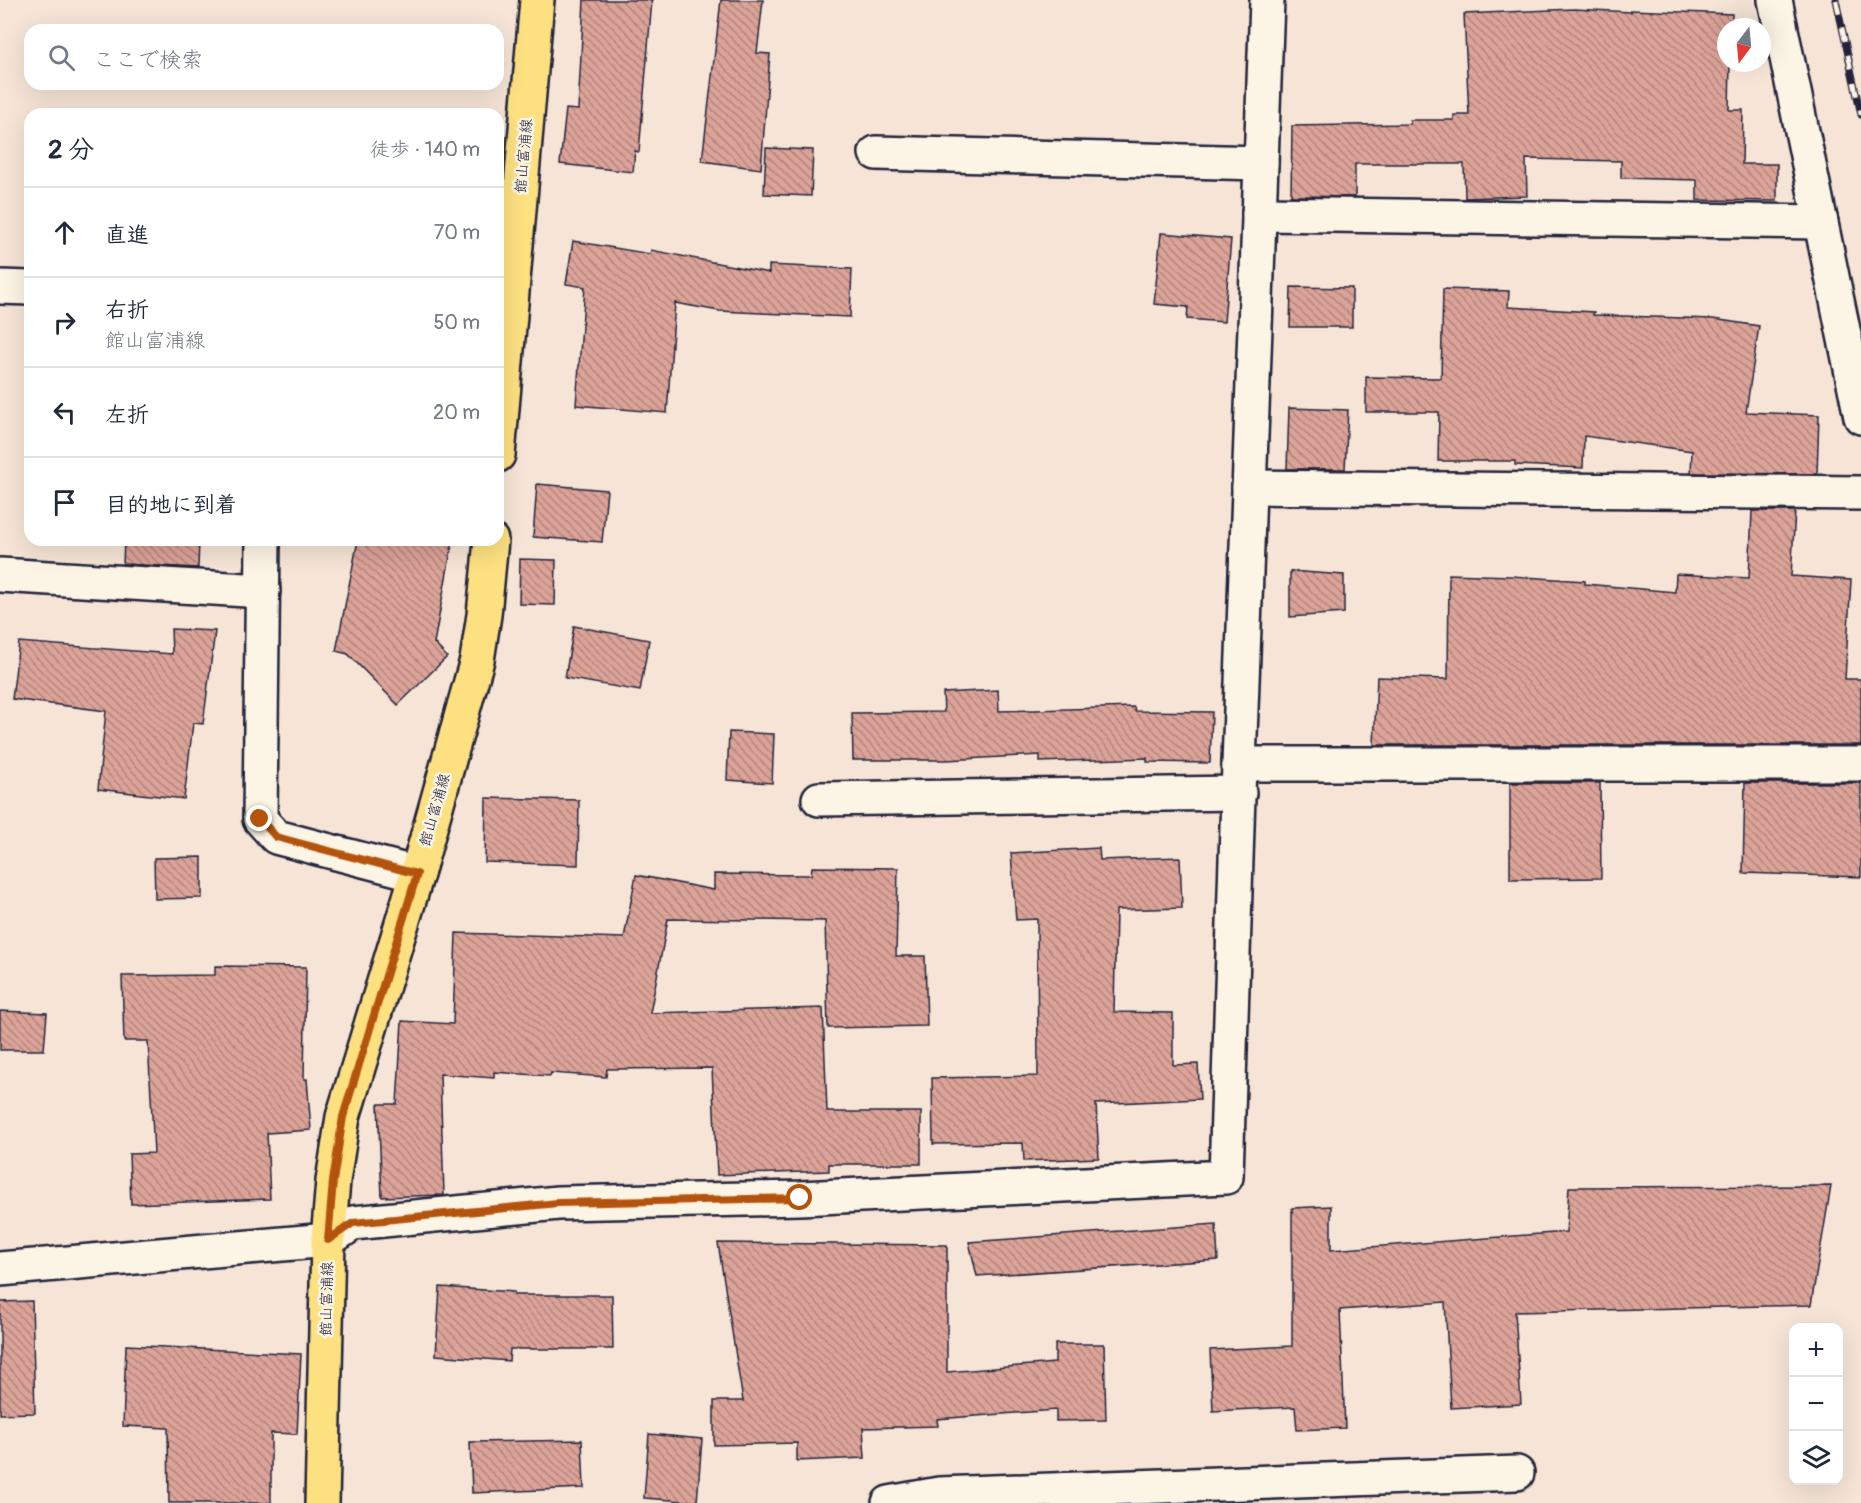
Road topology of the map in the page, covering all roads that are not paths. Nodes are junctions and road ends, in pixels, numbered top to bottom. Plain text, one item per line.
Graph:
1 (537, 0) edge
2 (1267, 0) edge
3 (1775, 0) edge
4 (876, 153) dead end
5 (1261, 163) junction
6 (1259, 214) junction
7 (1821, 222) junction
8 (0, 287) edge
9 (24, 288) edge
10 (504, 385) edge
11 (1861, 417) edge
12 (1249, 487) junction
13 (1861, 493) edge
14 (263, 546) edge
15 (490, 546) edge
16 (0, 575) edge
17 (262, 591) junction
18 (1861, 764) edge
19 (1239, 779) junction
20 (819, 800) dead end
21 (417, 874) junction
22 (328, 1240) junction
23 (0, 1269) edge
24 (1517, 1473) dead end
25 (322, 1503) edge
26 (889, 1503) edge

1 - 10 main road, 館山富浦線
2 - 5 street
3 - 7 street
4 - 5 street
5 - 6 street
6 - 7 street
6 - 12 street
7 - 11 street
8 - 9 street
12 - 13 street
12 - 19 street
14 - 17 street
15 - 21 main road, 館山富浦線
16 - 17 street
17 - 21 street
18 - 19 street
19 - 20 street
19 - 22 street
21 - 22 main road, 館山富浦線
22 - 23 street
22 - 25 main road, 館山富浦線
24 - 26 street

